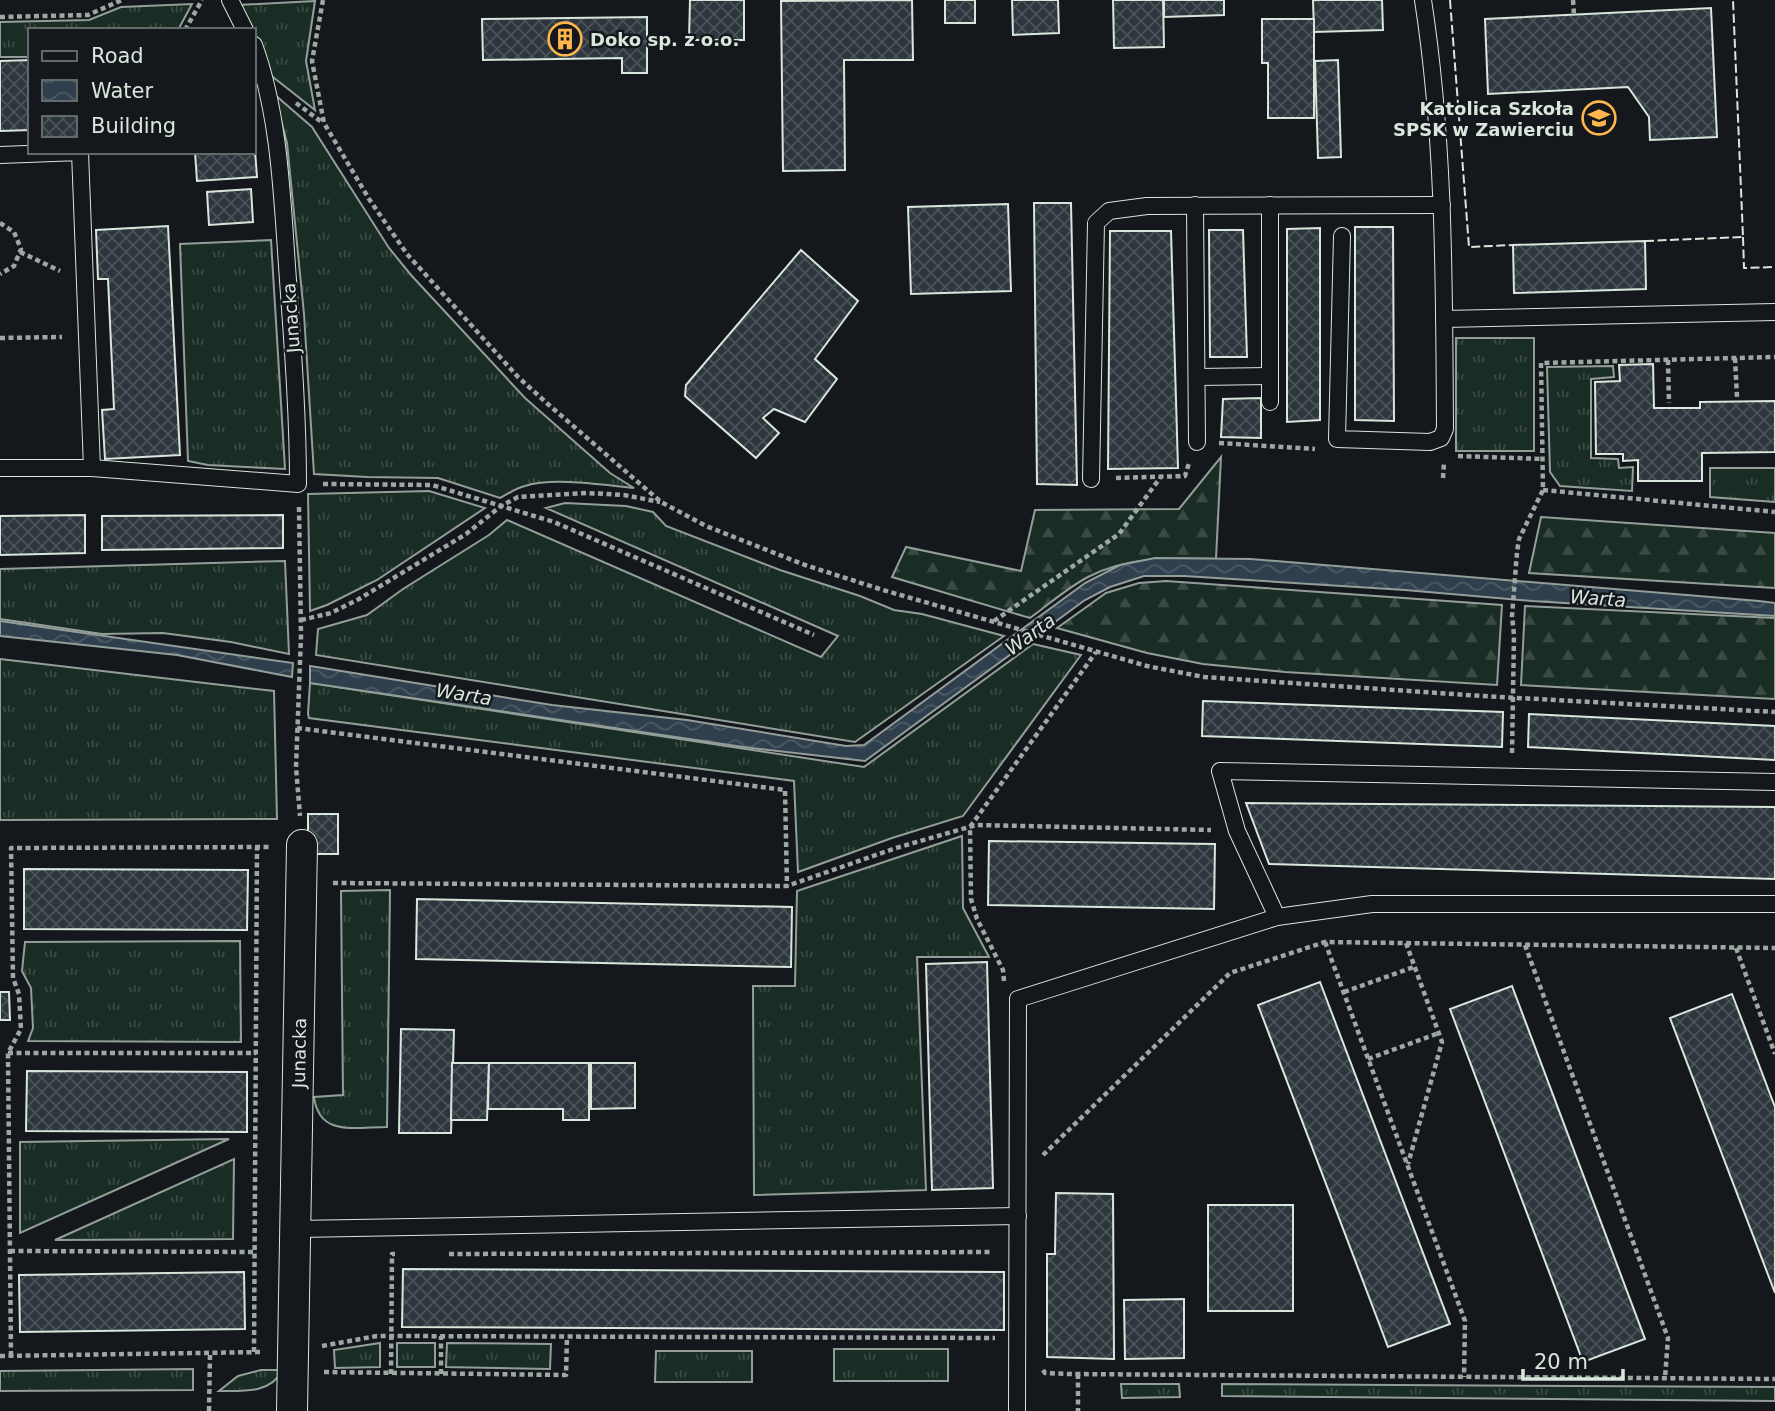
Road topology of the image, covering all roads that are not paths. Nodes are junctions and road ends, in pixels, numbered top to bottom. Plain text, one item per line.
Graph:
1 (230, 0) edge
2 (1423, 0) edge
3 (245, 28) edge
4 (256, 52) edge
5 (28, 154) edge
6 (80, 154) edge
7 (0, 155) edge
8 (1195, 205) junction
9 (1270, 205) junction
10 (1442, 205) junction
11 (1342, 236) dead end
12 (1775, 312) edge
13 (1444, 319) junction
14 (1270, 376) junction
15 (1197, 377) junction
16 (1270, 402) dead end
17 (1197, 442) road end
18 (0, 468) edge
19 (92, 468) junction
20 (1091, 478) road end
21 (1775, 782) edge
22 (302, 845) road end
23 (1775, 904) edge
24 (1277, 917) junction
25 (1018, 1216) junction
26 (297, 1229) junction
27 (292, 1411) edge
28 (1017, 1411) edge

1 - 3 lane
2 - 10 lane
4 - 19 lane, Junacka
5 - 7 lane
6 - 19 lane
8 - 9 lane
8 - 15 lane
8 - 20 lane
9 - 10 lane
9 - 14 lane
10 - 13 lane
11 - 13 lane
12 - 13 lane
14 - 15 lane
14 - 16 lane
15 - 17 lane
18 - 19 lane
21 - 24 lane
22 - 26 street, Junacka
23 - 24 lane
24 - 25 lane
25 - 26 lane
25 - 28 lane
26 - 27 street, Junacka

